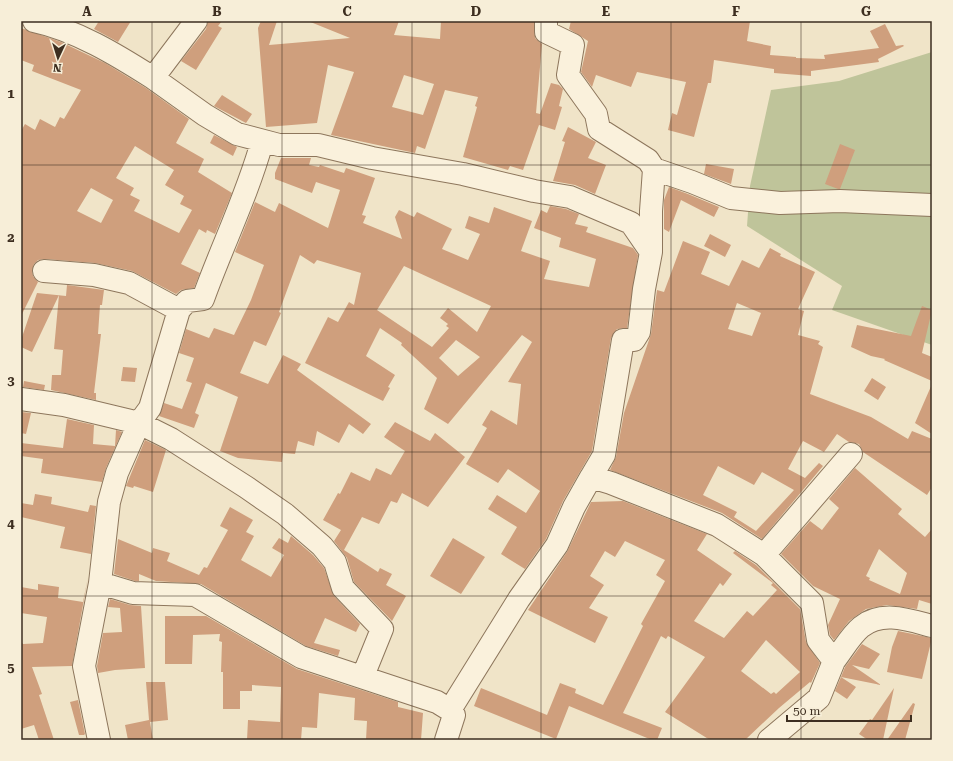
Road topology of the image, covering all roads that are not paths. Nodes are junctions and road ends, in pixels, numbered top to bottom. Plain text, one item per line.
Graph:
1 (34, 21) edge
2 (196, 21) edge
3 (546, 21) edge
4 (153, 78) junction
5 (262, 142) junction
6 (654, 169) junction
7 (932, 205) edge
8 (651, 252) junction
9 (44, 271) dead end
10 (179, 310) junction
11 (21, 399) edge
12 (138, 423) junction
13 (851, 454) dead end
14 (591, 477) junction
15 (764, 555) junction
16 (100, 583) junction
17 (932, 626) edge
18 (834, 661) junction
19 (363, 676) junction
20 (450, 710) junction
21 (99, 740) edge
22 (446, 740) edge
23 (769, 740) edge

1 - 4 street
2 - 4 street
3 - 6 street
4 - 5 street
5 - 8 street
5 - 10 street
6 - 7 street
6 - 8 street
8 - 14 street
9 - 10 street
10 - 12 street
11 - 12 street
12 - 16 street
12 - 19 street
13 - 15 street
14 - 15 street
14 - 20 street
15 - 18 street
16 - 19 street
16 - 21 street
17 - 18 street
18 - 23 street
19 - 20 street
20 - 22 street

